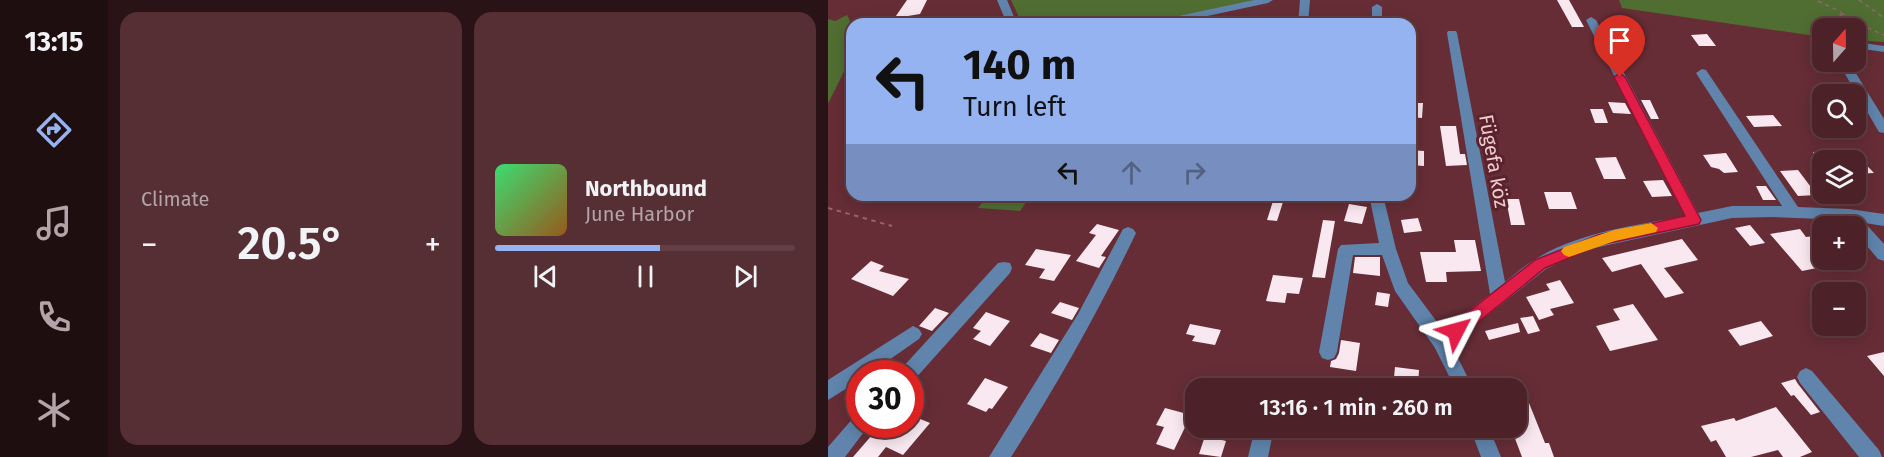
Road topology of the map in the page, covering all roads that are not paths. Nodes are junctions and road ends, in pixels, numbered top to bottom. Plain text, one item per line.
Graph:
1 (1002, 0) edge
2 (1268, 0) edge
3 (1305, 0) edge
4 (1377, 7) dead end
5 (1010, 18) edge
6 (1183, 18) edge
7 (1304, 18) edge
8 (1377, 18) edge
9 (1590, 20) dead end
10 (1452, 33) dead end
11 (1866, 46) edge
12 (1884, 49) edge
13 (1850, 72) edge
14 (1702, 73) dead end
15 (1884, 129) edge
16 (1377, 201) edge
17 (1794, 212) junction
18 (1849, 215) junction
19 (1694, 220) junction
20 (1884, 220) edge
21 (1128, 233) dead end
22 (1388, 249) junction
23 (1884, 255) edge
24 (1004, 268) dead end
25 (1499, 296) junction
26 (913, 334) dead end
27 (1441, 342) junction
28 (1328, 352) dead end
29 (921, 360) edge
30 (1806, 377) dead end
31 (1459, 378) edge
32 (828, 391) edge
33 (849, 438) edge
34 (1263, 438) edge
35 (1484, 438) edge
36 (832, 457) edge
37 (999, 457) edge
38 (1258, 457) edge
39 (1491, 457) edge
40 (1872, 457) edge

1 - 5 street
2 - 6 street
3 - 7 street
4 - 8 street
9 - 19 street
10 - 25 street, Fügefa köz
11 - 12 street
13 - 15 street
14 - 17 street
16 - 22 street
17 - 18 street
17 - 19 street
18 - 20 street
18 - 23 street
19 - 25 street
21 - 37 street
22 - 27 street
22 - 28 street
24 - 29 street
25 - 27 street
26 - 32 street
27 - 31 street
30 - 40 street
33 - 36 street
34 - 38 street
35 - 39 street

